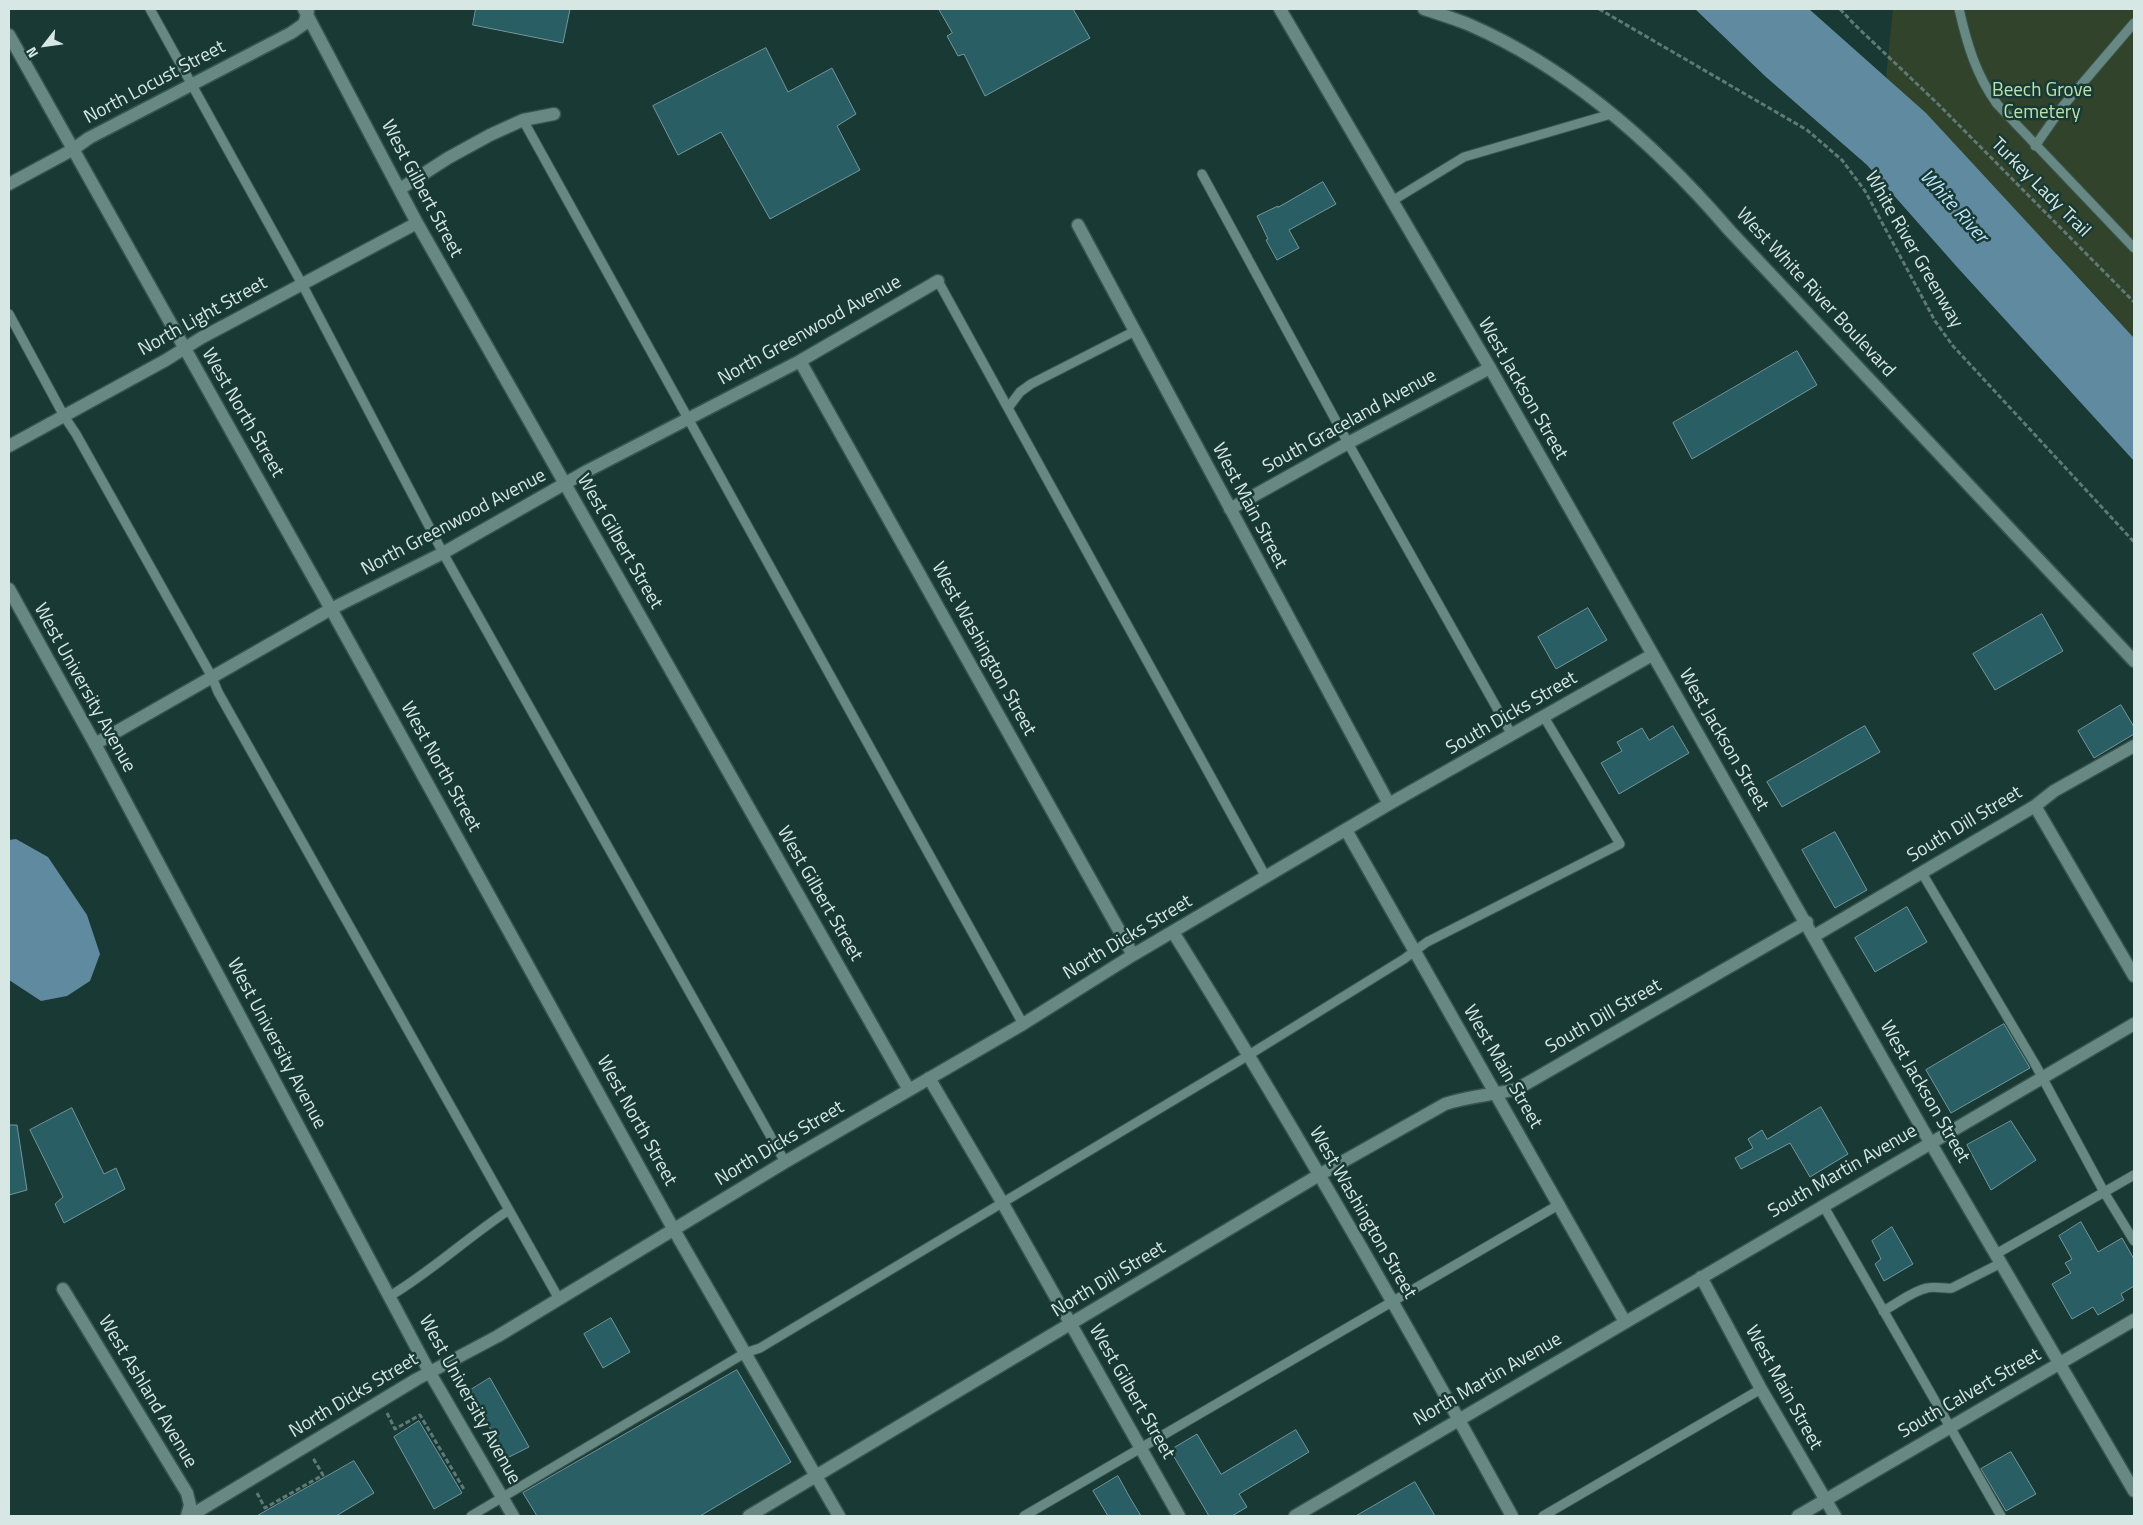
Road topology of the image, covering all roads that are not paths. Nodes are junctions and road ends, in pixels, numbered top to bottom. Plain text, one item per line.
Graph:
1 (150, 9) edge
2 (1280, 9) edge
3 (1424, 9) edge
4 (1959, 9) edge
5 (306, 11) edge
6 (2134, 23) edge
7 (9, 35) edge
8 (192, 85) junction
9 (554, 114) dead end
10 (1611, 114) junction
11 (523, 120) junction
12 (2035, 146) junction
13 (72, 150) junction
14 (1202, 174) dead end
15 (9, 184) edge
16 (400, 189) junction
17 (1392, 201) junction
18 (417, 222) junction
19 (1078, 225) dead end
20 (2134, 248) edge
21 (938, 282) joint
22 (302, 284) junction
23 (9, 314) edge
24 (1135, 331) junction
25 (184, 349) junction
26 (800, 361) junction
27 (1490, 368) junction
28 (1008, 408) junction
29 (64, 416) junction
30 (689, 418) junction
31 (1348, 443) junction
32 (9, 446) edge
33 (565, 486) junction
34 (1230, 509) junction
35 (443, 553) junction
36 (9, 589) edge
37 (331, 609) junction
38 (1652, 655) junction
39 (2134, 661) edge
40 (212, 677) junction
41 (1544, 717) junction
42 (1512, 735) junction
43 (95, 744) junction
44 (2134, 746) edge
45 (1389, 804) junction
46 (2035, 806) junction
47 (1346, 830) junction
48 (1922, 872) junction
49 (1266, 877) junction
50 (1807, 922) junction
51 (1173, 932) junction
52 (1814, 936) junction
53 (1415, 952) junction
54 (1133, 955) junction
55 (2134, 976) edge
56 (1023, 1024) junction
57 (2134, 1024) edge
58 (1249, 1054) junction
59 (929, 1078) junction
60 (2043, 1078) junction
61 (909, 1090) junction
62 (1496, 1094) junction
63 (1930, 1142) junction
64 (785, 1162) junction
65 (2134, 1174) edge
66 (1319, 1175) junction
67 (2104, 1192) junction
68 (1002, 1202) junction
69 (1560, 1204) junction
70 (1823, 1205) junction
71 (509, 1210) junction
72 (674, 1230) junction
73 (2134, 1241) edge
74 (1999, 1259) junction
75 (1701, 1277) junction
76 (64, 1289) dead end
77 (390, 1296) junction
78 (559, 1299) junction
79 (1391, 1301) junction
80 (1883, 1311) junction
81 (2134, 1320) edge
82 (1626, 1322) junction
83 (1071, 1325) junction
84 (745, 1353) junction
85 (2060, 1363) junction
86 (430, 1373) junction
87 (1761, 1389) junction
88 (1459, 1419) junction
89 (1949, 1427) junction
90 (1141, 1448) junction
91 (816, 1477) junction
92 (2134, 1491) edge
93 (502, 1498) junction
94 (1825, 1500) junction
95 (188, 1516) edge
96 (471, 1516) edge
97 (513, 1516) edge
98 (749, 1516) edge
99 (839, 1516) edge
100 (1024, 1516) edge
101 (1180, 1516) edge
102 (1295, 1516) edge
103 (1512, 1516) edge
104 (1543, 1516) edge
105 (1798, 1516) edge
106 (1835, 1516) edge
107 (2001, 1516) edge

1 - 8 lane
2 - 17 street, West Jackson Street
3 - 10 street, West White River Boulevard
4 - 12 lane
5 - 8 street, North Locust Street
5 - 16 street, West Gilbert Street
6 - 12 lane
7 - 13 street, West North Street
8 - 13 street, North Locust Street
8 - 22 lane
9 - 11 street
10 - 17 lane
10 - 39 street, West White River Boulevard
11 - 16 street
11 - 30 lane
12 - 20 lane
13 - 15 street, North Locust Street
13 - 25 street, West North Street
14 - 31 lane
16 - 18 street, West Gilbert Street
17 - 27 street, West Jackson Street
18 - 22 street, North Light Street
18 - 33 street, West Gilbert Street
19 - 24 street, West Main Street
21 - 26 street, North Greenwood Avenue
21 - 28 lane
22 - 25 street, North Light Street
22 - 35 lane
23 - 29 lane
24 - 28 lane
24 - 34 street, West Main Street
25 - 29 street, North Light Street
25 - 37 street, West North Street
26 - 30 street, North Greenwood Avenue
26 - 54 street, West Washington Street
27 - 31 street, South Graceland Avenue
27 - 38 street, West Jackson Street
28 - 49 lane
29 - 32 street, North Light Street
29 - 40 lane
30 - 33 street, North Greenwood Avenue
30 - 56 lane
31 - 34 street, South Graceland Avenue
31 - 42 lane
33 - 35 street, North Greenwood Avenue
33 - 61 street, West Gilbert Street
34 - 45 street, West Main Street
35 - 37 street, North Greenwood Avenue
35 - 64 lane
36 - 43 street, West University Avenue
37 - 40 street, North Greenwood Avenue
37 - 72 street, West North Street
38 - 41 street, South Dicks Street
38 - 50 street, West Jackson Street
40 - 43 street, North Greenwood Avenue
40 - 71 lane
41 - 42 street, South Dicks Street
41 - 53 lane
42 - 45 street, South Dicks Street
43 - 77 street, West University Avenue
44 - 46 street, South Dill Street
45 - 47 street, North Dicks Street
46 - 48 street, South Dill Street
46 - 55 street
47 - 49 street, North Dicks Street
47 - 53 street, West Main Street
48 - 52 street, South Dill Street
48 - 60 lane
49 - 51 street, North Dicks Street
50 - 52 street, West Jackson Street
50 - 62 street, South Dill Street
51 - 54 street, North Dicks Street
51 - 58 street, West Washington Street
52 - 63 street, West Jackson Street
53 - 58 lane
53 - 62 street, West Main Street
54 - 56 street, North Dicks Street
56 - 59 street, North Dicks Street
57 - 60 street, South Martin Avenue
58 - 66 street, West Washington Street
58 - 68 lane
59 - 61 street, North Dicks Street
59 - 68 street, West Gilbert Street
60 - 63 street, South Martin Avenue
60 - 67 lane
61 - 64 street, North Dicks Street
62 - 66 street, North Dill Street
62 - 69 street, West Main Street
63 - 70 street, South Martin Avenue
63 - 74 street, West Jackson Street
64 - 72 street, North Dicks Street
65 - 67 lane
66 - 79 street, West Washington Street
66 - 83 street, North Dill Street
67 - 73 lane
67 - 74 lane
68 - 83 street, West Gilbert Street
68 - 84 lane
69 - 79 lane
69 - 82 street, West Main Street
70 - 75 street, South Martin Avenue
70 - 80 lane
71 - 77 lane
71 - 78 lane
72 - 78 street, North Dicks Street
72 - 84 street, West North Street
74 - 80 lane
74 - 85 street, West Jackson Street
75 - 82 street, North Martin Avenue
75 - 87 street, West Main Street
76 - 95 street, West Ashland Avenue
77 - 86 street, West University Avenue
78 - 86 street, North Dicks Street
79 - 88 street, West Washington Street
79 - 90 lane
80 - 89 lane
81 - 85 street, South Calvert Street
82 - 88 street, North Martin Avenue
83 - 90 street, West Gilbert Street
83 - 91 street, North Dill Street
84 - 91 street, West North Street
84 - 93 lane
85 - 89 street, South Calvert Street
85 - 92 street, West Jackson Street
86 - 93 street, West University Avenue
86 - 95 street, North Dicks Street
87 - 94 street, West Main Street
87 - 104 lane
88 - 102 street, North Martin Avenue
88 - 103 street, West Washington Street
89 - 94 street, South Calvert Street
89 - 107 lane
90 - 100 lane
90 - 101 street, West Gilbert Street
91 - 98 street, North Dill Street
91 - 99 street, West North Street
93 - 96 lane
93 - 97 street, West University Avenue
94 - 105 street, South Calvert Street
94 - 106 street, West Main Street

